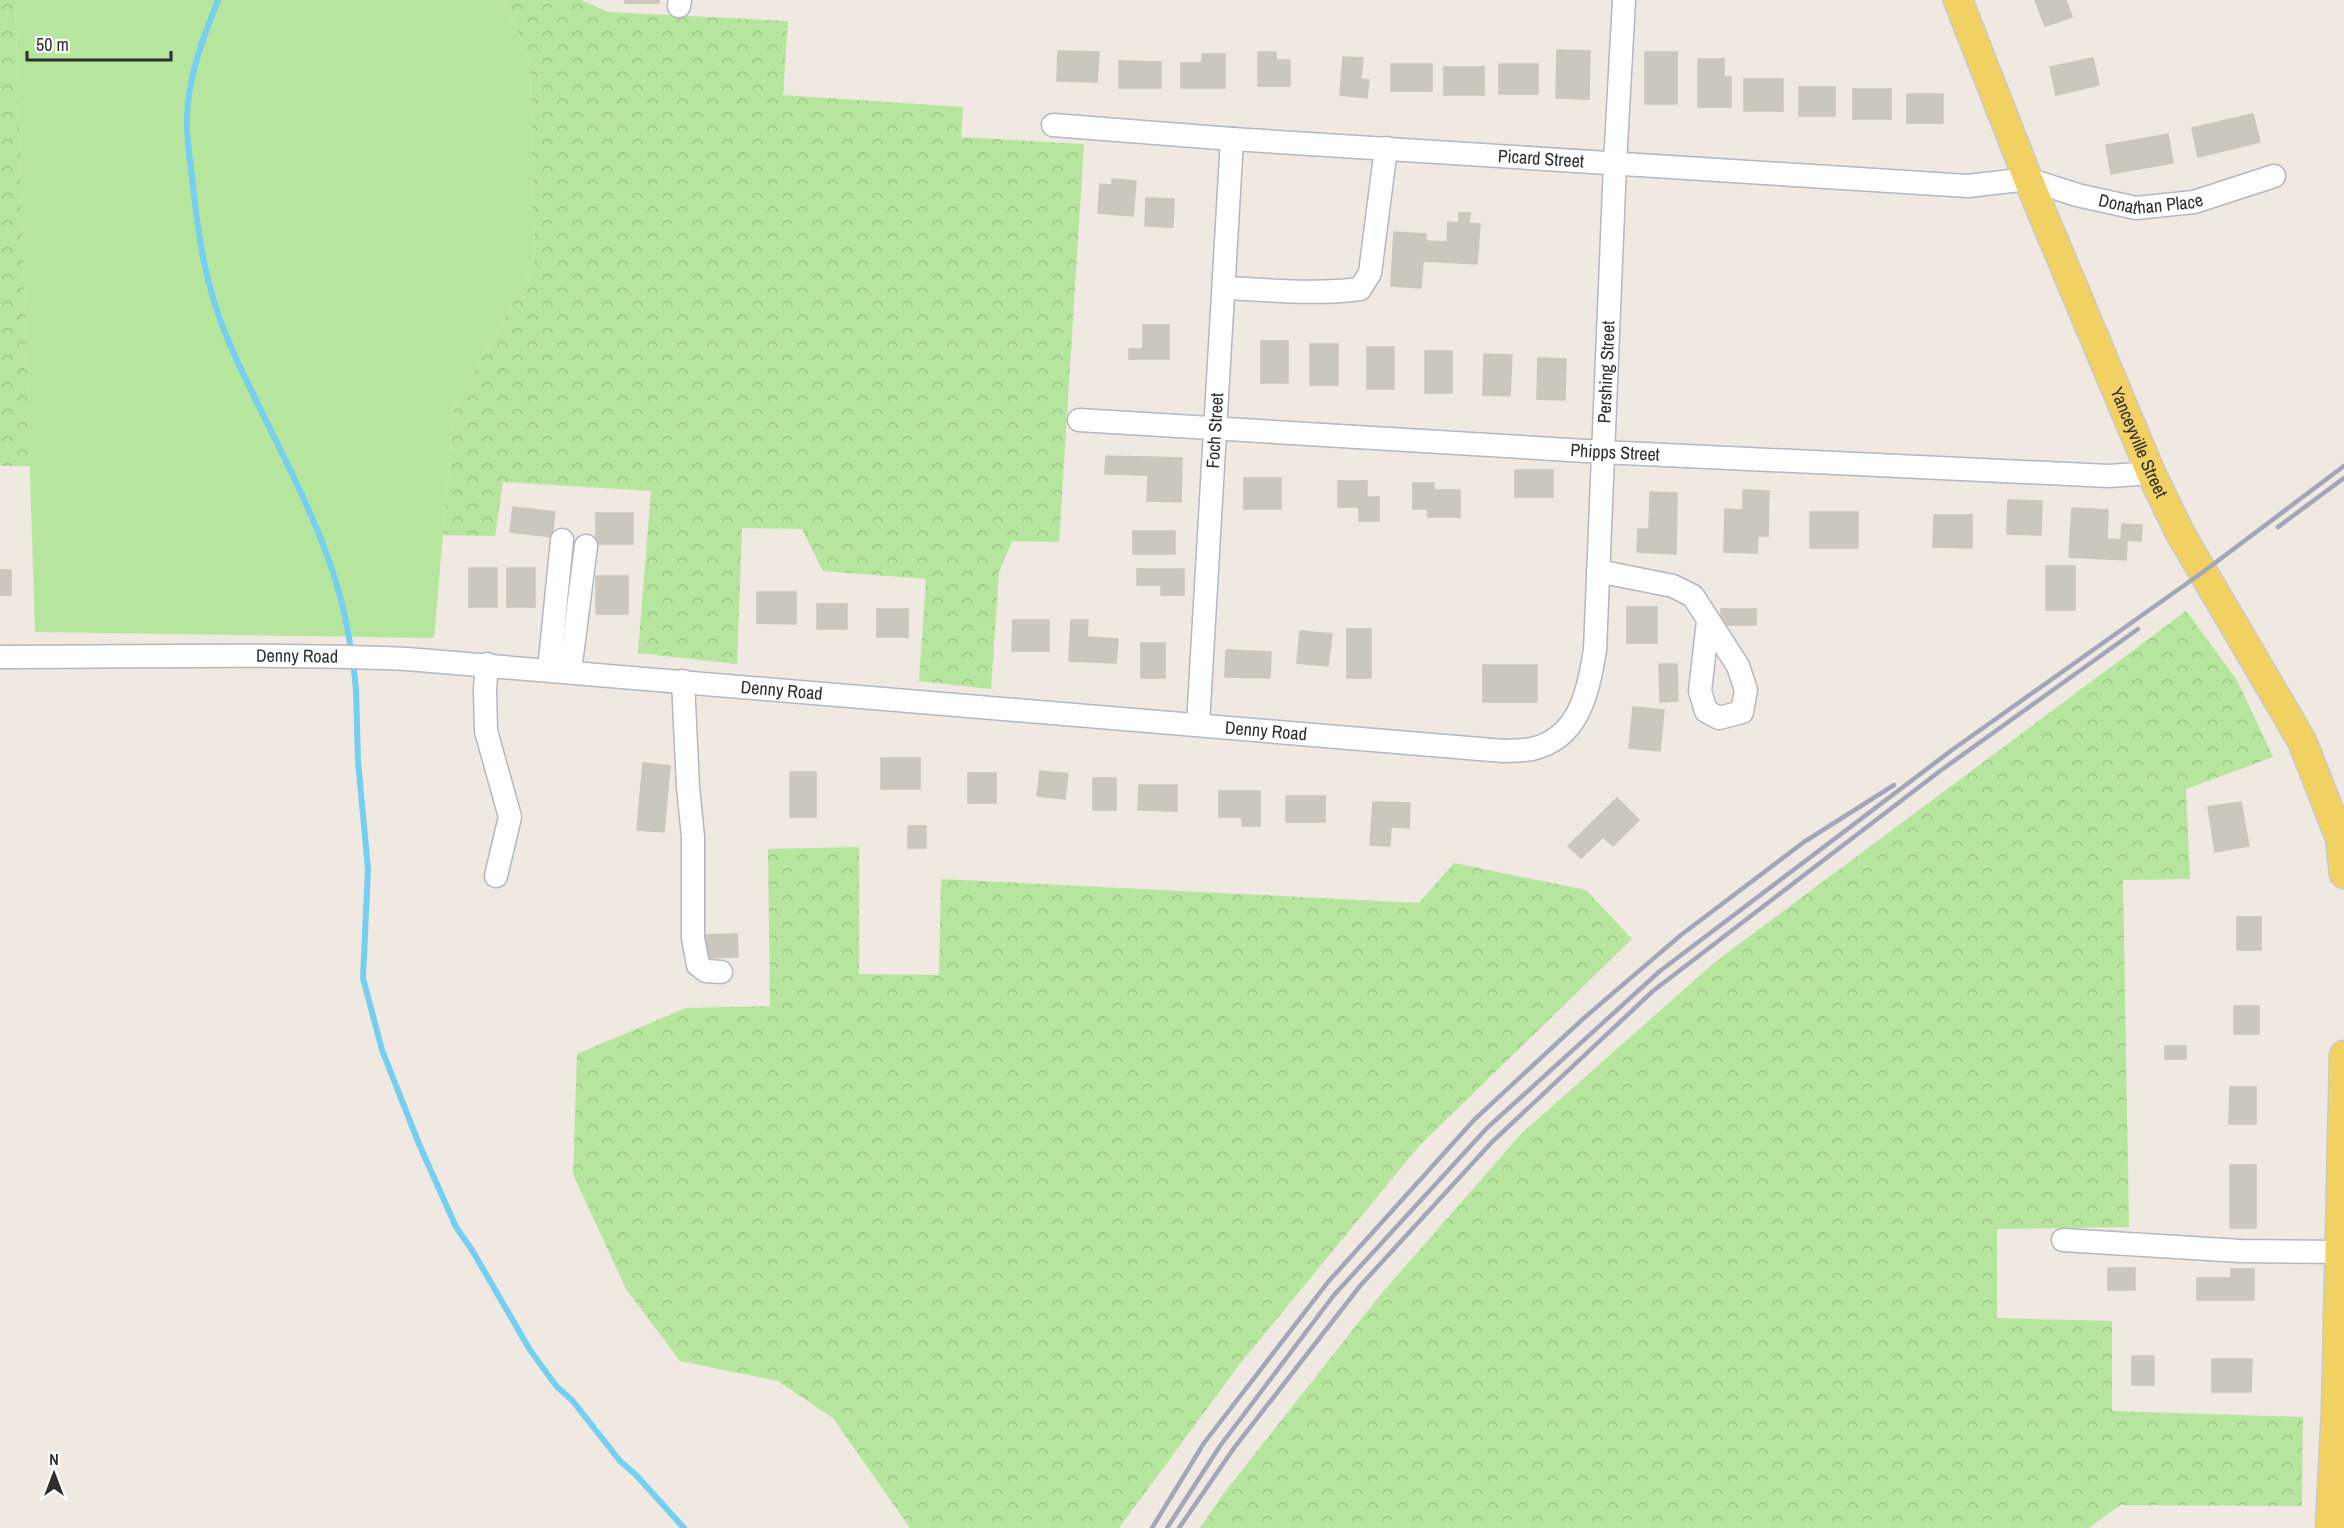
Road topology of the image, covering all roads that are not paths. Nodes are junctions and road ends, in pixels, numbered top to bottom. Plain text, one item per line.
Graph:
1 (1624, 0) edge
2 (1958, 0) edge
3 (1053, 125) dead end
4 (1232, 139) junction
5 (1386, 148) junction
6 (1615, 164) junction
7 (2274, 176) dead end
8 (2028, 179) junction
9 (1224, 288) junction
10 (1079, 420) dead end
11 (1216, 429) junction
12 (1602, 452) junction
13 (2151, 473) junction
14 (562, 540) dead end
15 (586, 546) dead end
16 (1598, 571) junction
17 (1708, 621) dead end
18 (0, 657) edge
19 (487, 664) junction
20 (560, 670) junction
21 (683, 681) junction
22 (1198, 724) junction
23 (1561, 737) joint
24 (2342, 837) edge
25 (2344, 874) edge
26 (496, 876) dead end
27 (721, 972) dead end
28 (2344, 1054) edge
29 (2063, 1240) dead end
30 (2340, 1252) junction
31 (2330, 1528) edge

1 - 6 street, Pershing Street
2 - 8 main road, Yanceyville Street
3 - 4 street, Picard Street
4 - 5 street, Picard Street
4 - 9 street, Foch Street
5 - 6 street, Picard Street
5 - 9 street
6 - 8 street, Picard Street
6 - 12 street, Pershing Street
7 - 8 street, Donathan Place
8 - 13 main road, Yanceyville Street
9 - 11 street, Foch Street
10 - 11 street, Phipps Street
11 - 12 street, Phipps Street
11 - 22 street, Foch Street
12 - 13 street, Phipps Street
12 - 16 street, Pershing Street
13 - 24 main road, Yanceyville Street
14 - 20 street
15 - 20 street
16 - 17 street
16 - 23 street, Pershing Street
18 - 19 street, Denny Road
19 - 20 street, Denny Road
19 - 26 street
20 - 21 street, Denny Road
21 - 22 street, Denny Road
21 - 27 street
22 - 23 street, Denny Road
24 - 25 main road, Yanceyville Street
28 - 30 main road
29 - 30 street
30 - 31 main road

